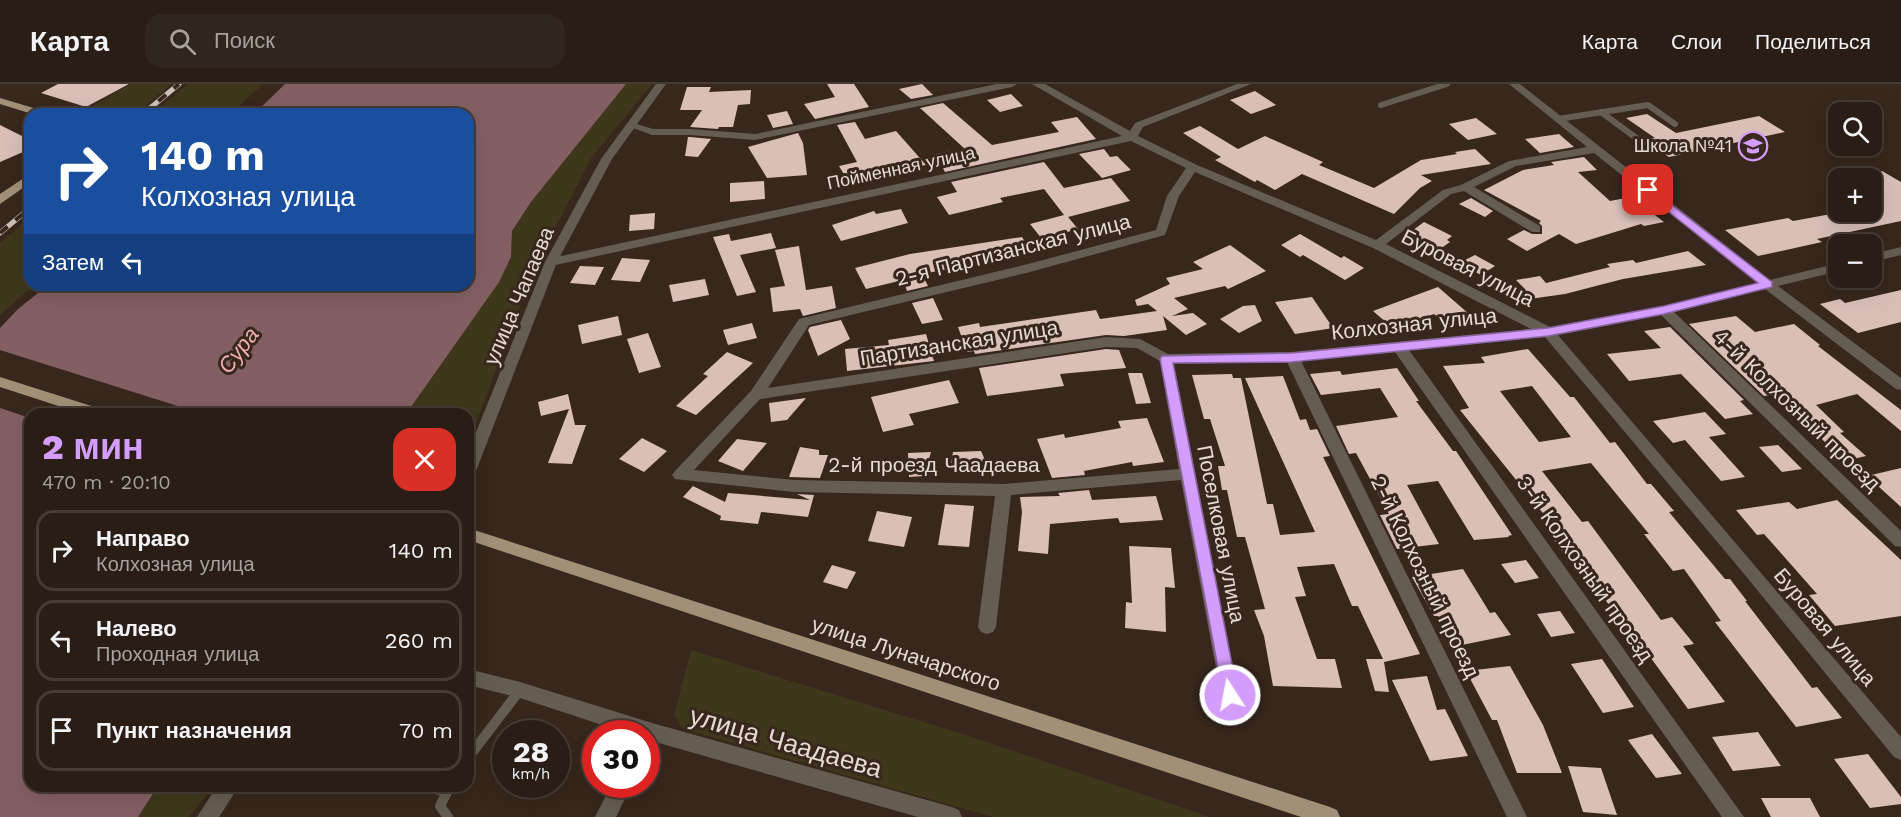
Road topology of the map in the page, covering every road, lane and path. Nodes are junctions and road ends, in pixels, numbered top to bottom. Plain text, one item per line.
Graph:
1 (661, 84) edge
2 (1012, 84) edge
3 (1037, 84) edge
4 (1246, 84) edge
5 (1446, 84) edge
6 (1514, 84) edge
7 (0, 101) edge
8 (1381, 105) dead end
9 (24, 108) edge
10 (1601, 112) junction
11 (1558, 119) junction
12 (1676, 124) dead end
13 (630, 125) junction
14 (1132, 137) junction
15 (1639, 140) dead end
16 (1596, 149) junction
17 (1193, 166) junction
18 (24, 182) edge
19 (1465, 187) junction
20 (0, 200) edge
21 (1536, 229) dead end
22 (1377, 245) junction
23 (1901, 251) edge
24 (1882, 256) edge
25 (551, 262) junction
26 (1828, 270) edge
27 (1768, 285) junction
28 (1664, 310) junction
29 (1548, 332) junction
30 (1399, 347) junction
31 (1292, 357) junction
32 (1166, 359) junction
33 (0, 382) edge
34 (1901, 385) edge
35 (756, 395) junction
36 (80, 408) edge
37 (474, 456) edge
38 (1188, 474) junction
39 (1004, 490) junction
40 (474, 536) edge
41 (1901, 541) edge
42 (987, 627) dead end
43 (474, 678) edge
44 (520, 690) junction
45 (1234, 717) dead end
46 (604, 720) edge
47 (660, 739) edge
48 (474, 750) edge
49 (1901, 751) edge
50 (225, 792) edge
51 (447, 792) edge
52 (615, 798) edge
53 (207, 817) edge
54 (448, 817) edge
55 (605, 817) edge
56 (952, 817) edge
57 (1330, 817) edge
58 (1517, 817) edge
59 (1734, 817) edge

1 - 13 street, улица Чапаева
2 - 13 street
3 - 14 street, Буровая улица
4 - 14 street, Пойменная улица
5 - 8 lane
6 - 11 street
7 - 9 main road
10 - 11 lane
10 - 12 lane
10 - 15 lane
11 - 16 street
13 - 25 street, улица Чапаева
14 - 17 street, Буровая улица
14 - 25 street, Пойменная улица
16 - 19 street
16 - 27 street
17 - 22 street, Буровая улица
17 - 35 street, 2-я Партизанская улица
18 - 20 main road
19 - 21 street
19 - 22 street
22 - 29 street, Буровая улица
23 - 24 street
25 - 37 street, улица Чапаева
26 - 27 street, Колхозная улица
27 - 28 street, Колхозная улица
27 - 34 street
28 - 29 street, Колхозная улица
28 - 41 street, 4-й Колхозный проезд
29 - 30 street, Колхозная улица
29 - 49 street, Буровая улица
30 - 31 street, Колхозная улица
30 - 59 street, 3-й Колхозный проезд
31 - 32 street, Колхозная улица
31 - 58 street, 2-й Колхозный проезд
32 - 35 street, Партизанская улица
32 - 38 street, Поселковая улица
33 - 36 main road
35 - 39 street, 2-й проезд Чаадаева
38 - 39 street, 2-й проезд Чаадаева
38 - 45 street, Поселковая улица
39 - 42 street
40 - 57 main road, улица Луначарского
43 - 44 street, улица Чаадаева
44 - 46 street, улица Чаадаева
44 - 48 lane
47 - 56 street, улица Чаадаева
50 - 53 street
51 - 54 lane
52 - 55 street

